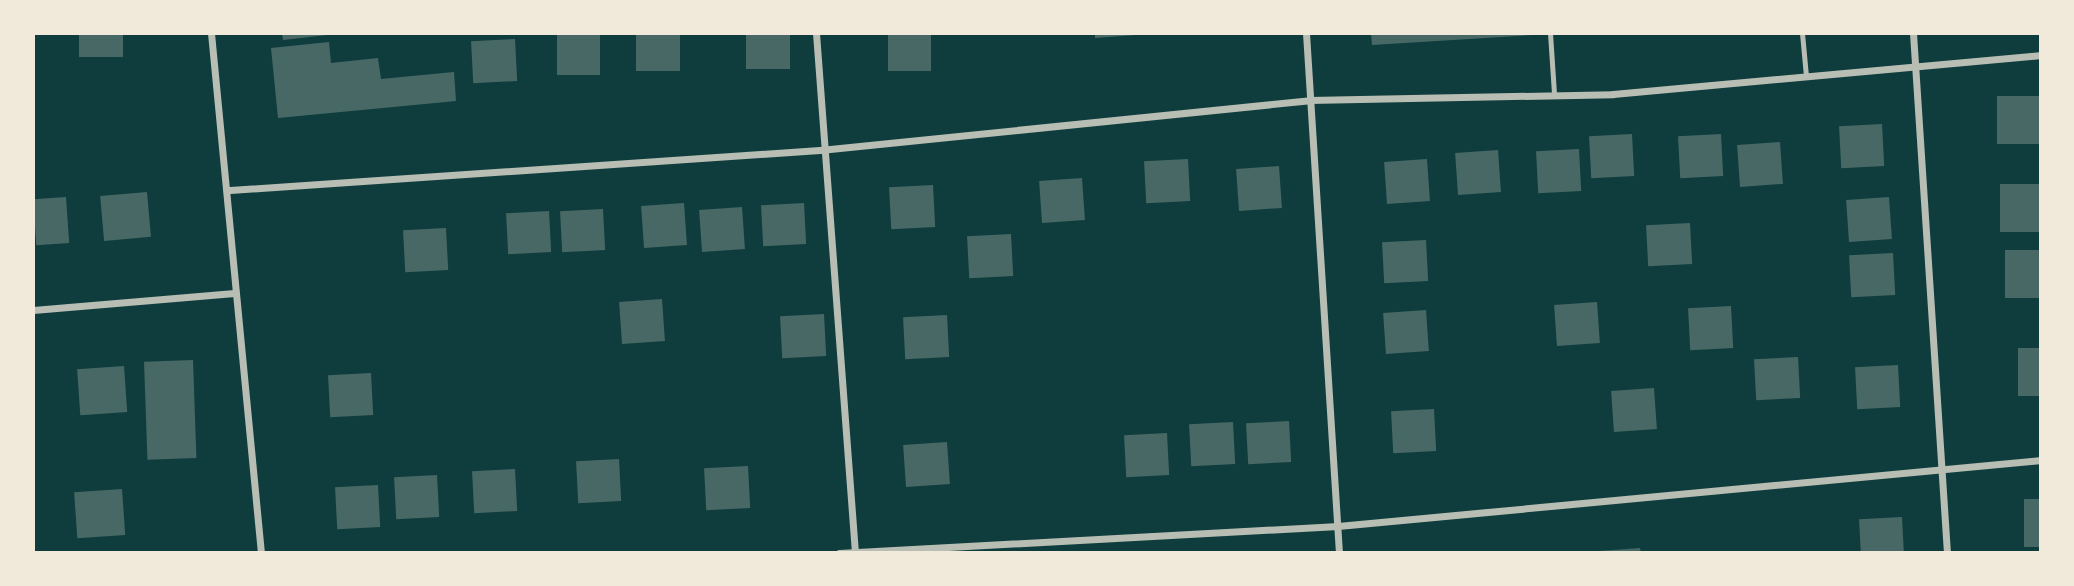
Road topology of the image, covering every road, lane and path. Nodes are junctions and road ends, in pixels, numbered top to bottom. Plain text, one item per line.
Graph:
1 (211, 33) edge
2 (816, 33) edge
3 (1306, 33) edge
4 (1550, 33) edge
5 (1801, 33) edge
6 (1913, 33) edge
7 (2041, 55) edge
8 (1914, 65) junction
9 (1805, 76) junction
10 (1554, 94) junction
11 (1309, 100) junction
12 (820, 150) junction
13 (230, 190) junction
14 (234, 293) junction
15 (33, 310) edge
16 (2041, 460) edge
17 (1940, 467) junction
18 (1338, 526) junction
19 (855, 552) edge
20 (261, 553) edge
21 (839, 553) edge
22 (1339, 553) edge
23 (1947, 553) edge

1 - 13 street
2 - 12 street
3 - 11 street
4 - 10 lane
5 - 9 lane
6 - 8 street
7 - 8 street
8 - 9 street
8 - 17 street
9 - 10 street
10 - 11 street
11 - 12 street
11 - 18 street
12 - 13 street
12 - 19 street
13 - 14 street
14 - 15 street
14 - 20 street
16 - 17 street
17 - 18 street
17 - 23 street
18 - 19 street
18 - 22 street
19 - 21 street

